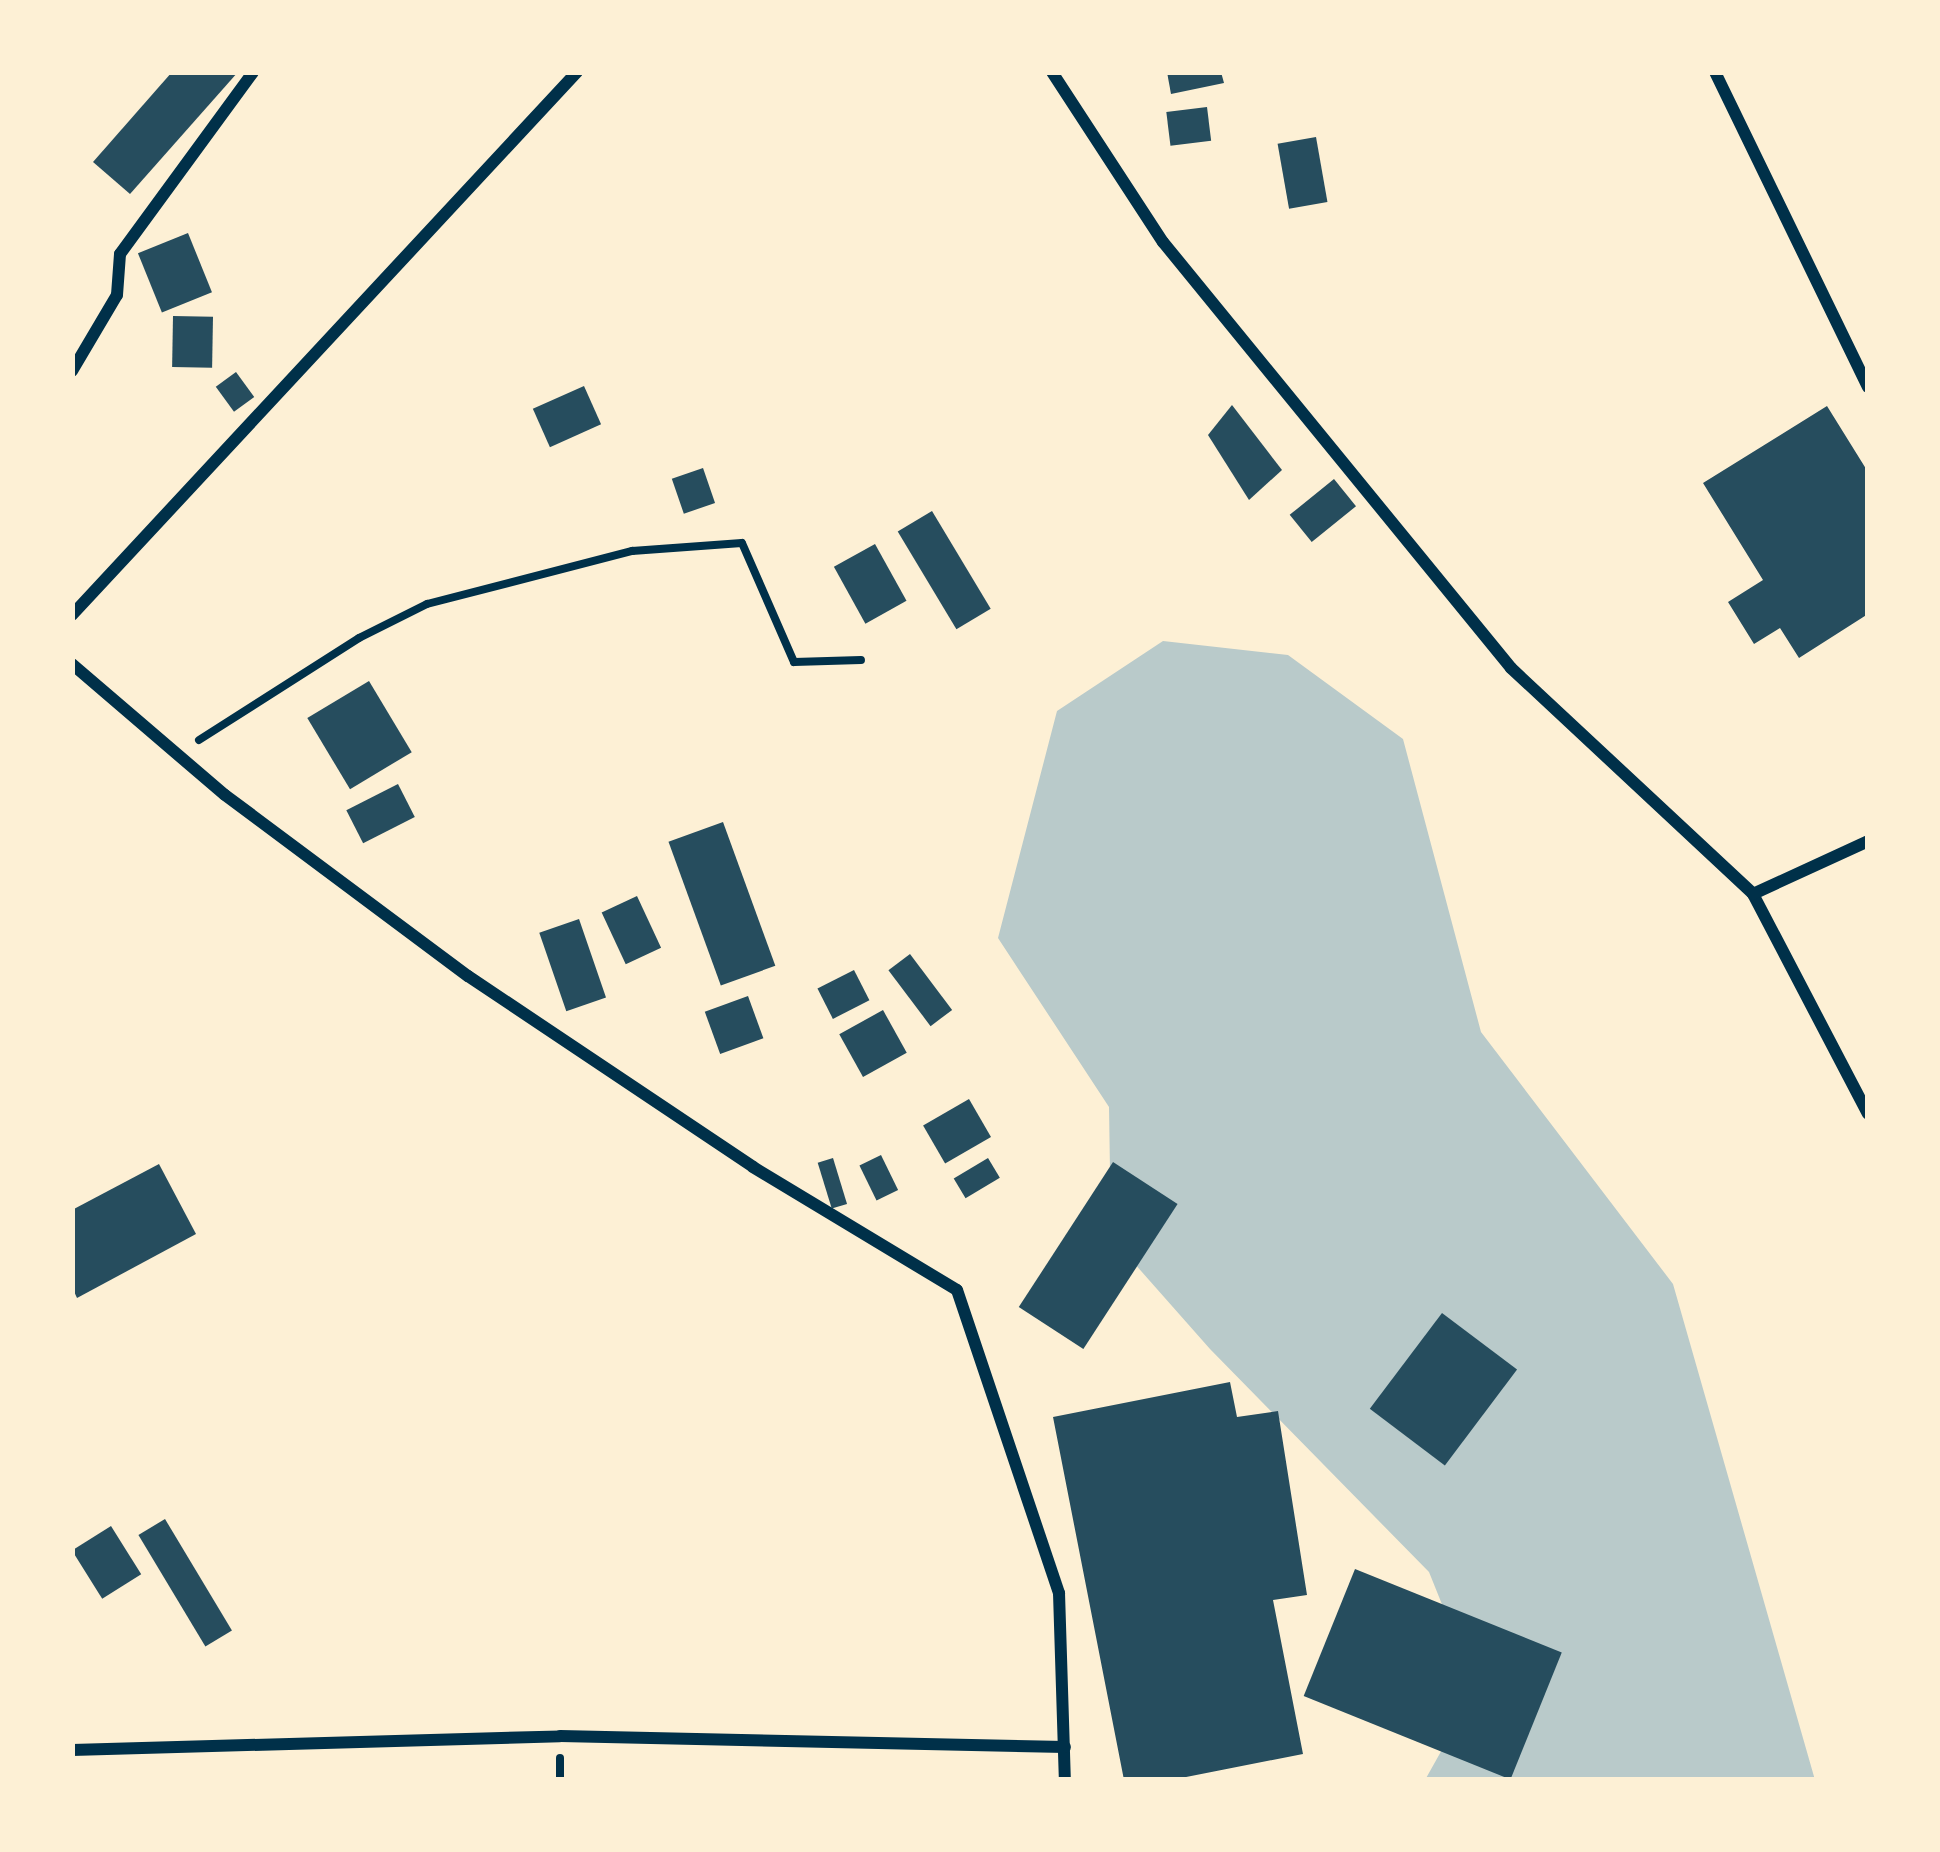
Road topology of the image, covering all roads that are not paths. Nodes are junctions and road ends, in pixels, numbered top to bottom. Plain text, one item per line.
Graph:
1 (253, 72) edge
2 (577, 72) edge
3 (1052, 72) edge
4 (1715, 72) edge
5 (72, 371) edge
6 (1868, 387) edge
7 (72, 615) edge
8 (72, 664) edge
9 (1868, 841) edge
10 (1753, 894) junction
11 (1868, 1114) edge
12 (1065, 1747) junction
13 (72, 1750) edge
14 (1065, 1780) edge

1 - 5 street
2 - 7 street
3 - 10 street
4 - 6 street
8 - 12 street
9 - 10 street
10 - 11 street
12 - 13 street
12 - 14 street

